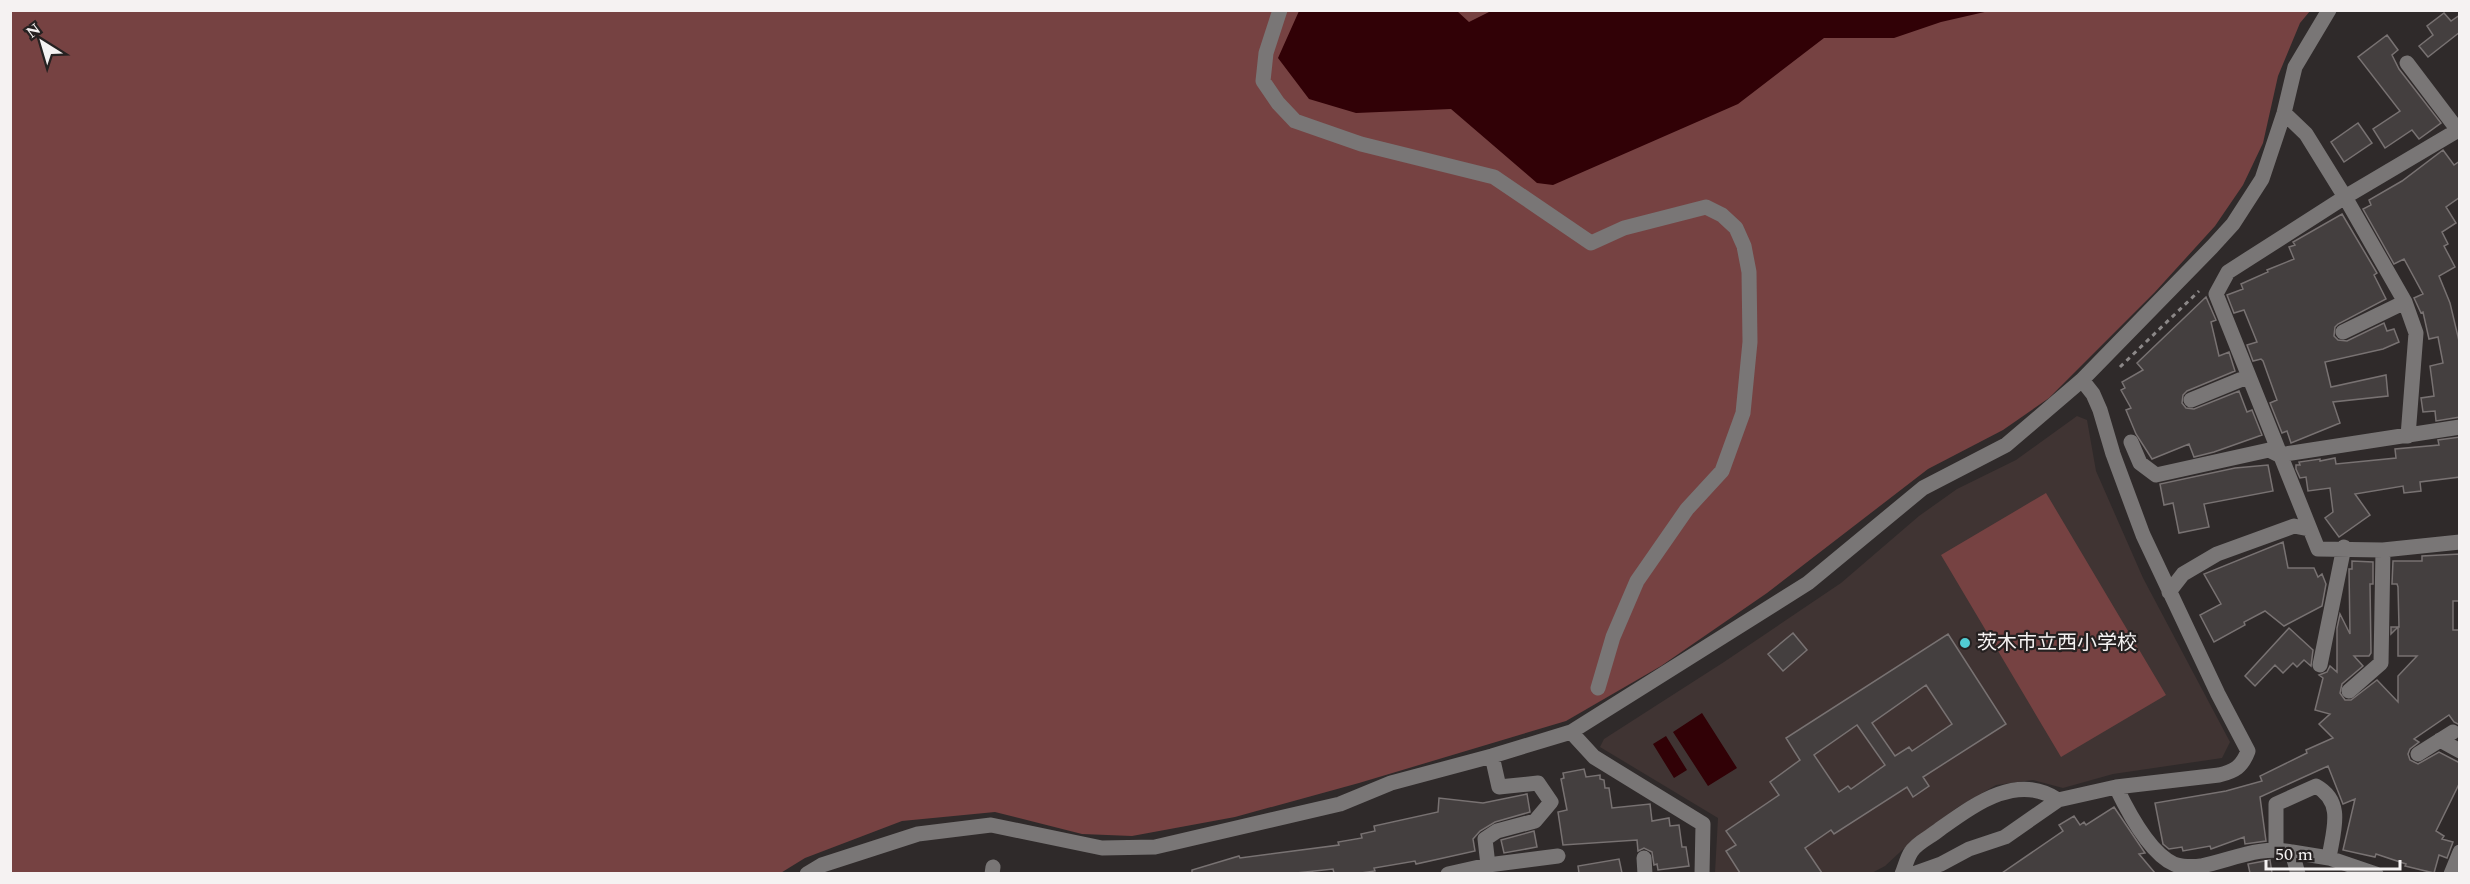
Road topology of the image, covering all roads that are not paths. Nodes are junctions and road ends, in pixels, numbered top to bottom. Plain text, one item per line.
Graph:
1 (1280, 10) edge
2 (2329, 10) edge
3 (2407, 63) dead end
4 (2284, 113) junction
5 (2458, 129) edge
6 (2345, 197) junction
7 (2405, 302) junction
8 (2343, 332) dead end
9 (2247, 376) junction
10 (2082, 380) junction
11 (2191, 400) dead end
12 (2460, 427) edge
13 (2408, 436) junction
14 (2131, 441) dead end
15 (2279, 455) junction
16 (2309, 529) junction
17 (2460, 542) edge
18 (2344, 548) junction
19 (2383, 550) junction
20 (2169, 592) junction
21 (2320, 665) dead end
22 (1598, 688) dead end
23 (2349, 691) dead end
24 (1571, 732) junction
25 (2453, 732) dead end
26 (2440, 741) junction
27 (2460, 751) edge
28 (2418, 754) dead end
29 (1492, 756) junction
30 (2116, 787) junction
31 (2058, 800) junction
32 (2276, 849) junction
33 (2292, 852) junction
34 (2460, 852) edge
35 (1558, 856) dead end
36 (2329, 858) junction
37 (1488, 865) junction
38 (807, 873) edge
39 (1448, 873) edge
40 (1702, 873) edge
41 (1902, 873) edge
42 (1913, 873) edge
43 (2298, 873) edge
44 (2376, 873) edge
45 (2451, 873) edge

1 - 22 street
2 - 4 street
3 - 5 street
4 - 6 street
4 - 10 street
5 - 6 street
6 - 7 street
6 - 9 street
7 - 8 street
7 - 13 street
9 - 11 street
9 - 15 street
10 - 20 street
10 - 24 street
12 - 13 street
13 - 15 street
14 - 15 street
15 - 16 street
16 - 18 street
16 - 20 street
17 - 19 street
18 - 19 street
18 - 21 street
19 - 23 street
20 - 30 street
24 - 29 street
24 - 40 street
25 - 26 street
26 - 27 street
26 - 28 street
29 - 37 street
29 - 38 street
30 - 31 street
30 - 32 street
31 - 41 street
31 - 42 street
32 - 33 street
32 - 36 street
33 - 36 street
33 - 43 street
34 - 45 street
35 - 37 street
36 - 44 street
37 - 39 street

